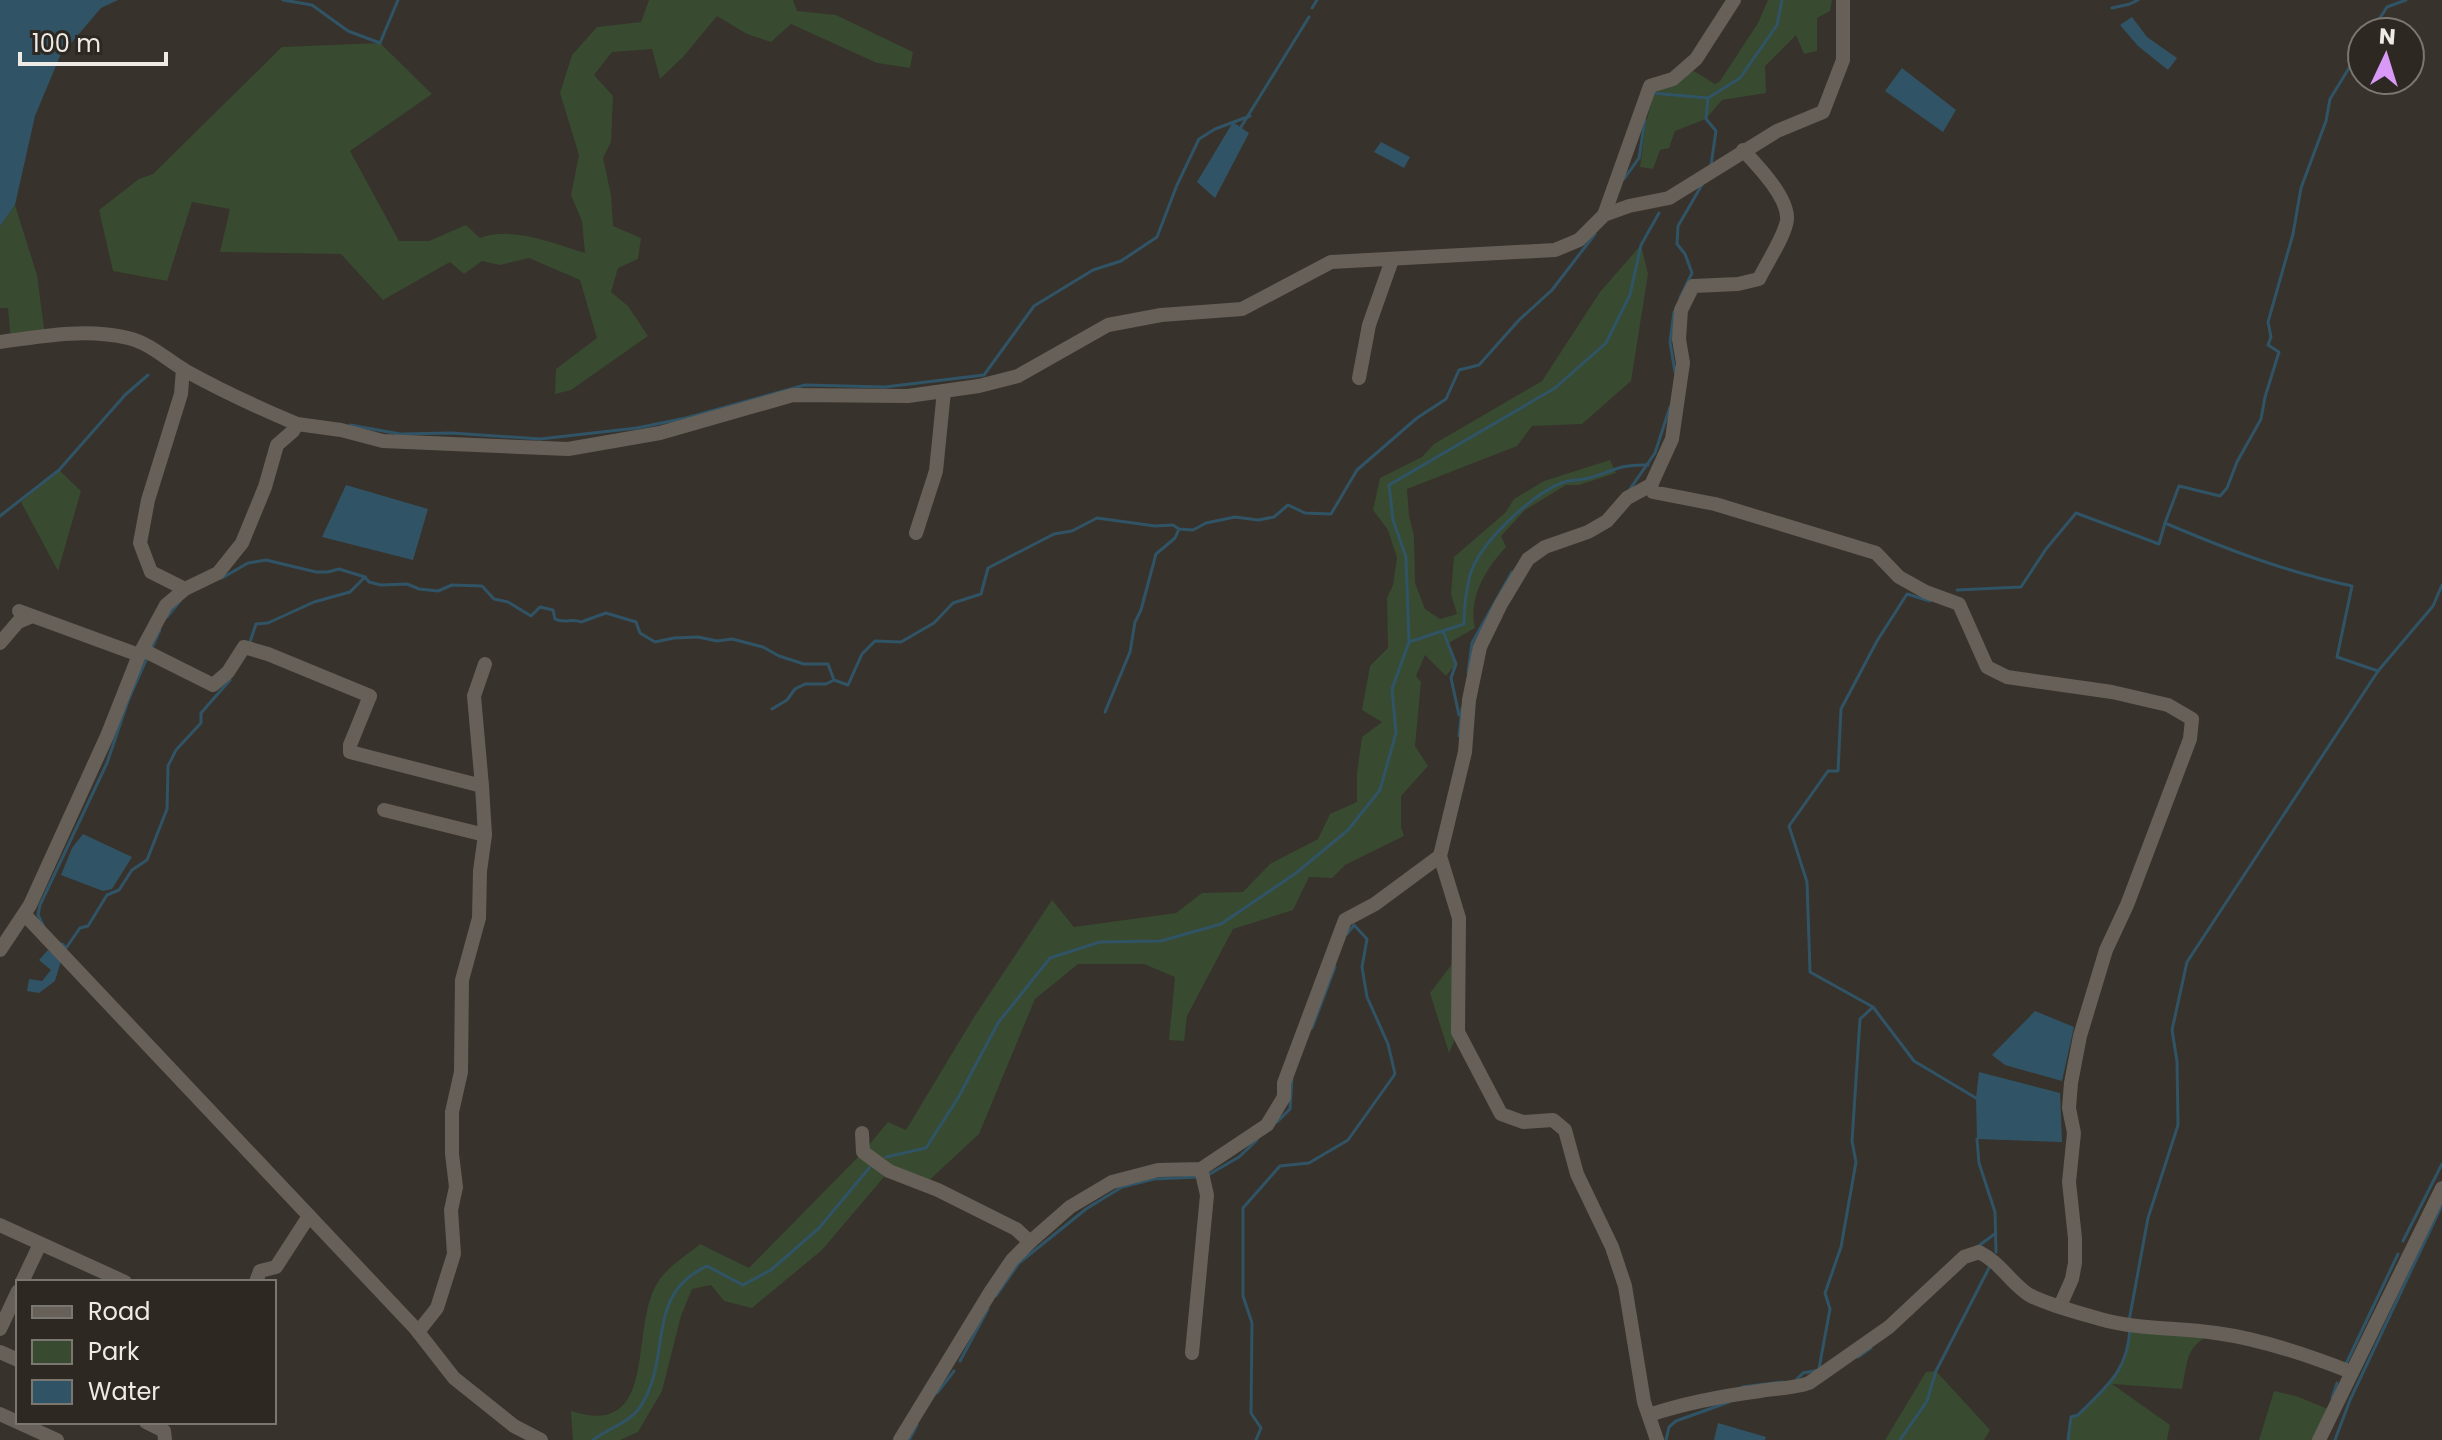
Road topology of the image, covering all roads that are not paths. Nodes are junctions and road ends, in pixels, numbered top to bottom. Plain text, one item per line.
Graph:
1 (1734, 0) edge
2 (1843, 0) edge
3 (1743, 150) junction
4 (1604, 215) junction
5 (1392, 260) junction
6 (0, 342) edge
7 (183, 369) junction
8 (1359, 378) dead end
9 (944, 391) junction
10 (297, 424) junction
11 (1651, 485) junction
12 (916, 533) dead end
13 (185, 589) junction
14 (0, 643) edge
15 (141, 653) junction
16 (485, 664) dead end
17 (482, 786) junction
18 (384, 810) dead end
19 (485, 835) junction
20 (1440, 856) junction
21 (25, 915) junction
22 (0, 950) edge
23 (862, 1133) dead end
24 (1201, 1169) junction
25 (2442, 1188) edge
26 (309, 1216) junction
27 (0, 1225) edge
28 (1030, 1242) junction
29 (40, 1244) junction
30 (23, 1280) edge
31 (121, 1280) edge
32 (257, 1280) edge
33 (16, 1295) edge
34 (2060, 1306) junction
35 (0, 1329) edge
36 (418, 1332) junction
37 (1192, 1353) dead end
38 (2351, 1372) junction
39 (1649, 1415) junction
40 (22, 1424) edge
41 (149, 1424) edge
42 (170, 1438) edge
43 (57, 1440) edge
44 (541, 1440) edge
45 (900, 1440) edge
46 (1657, 1440) edge
47 (2319, 1440) edge

1 - 4 street
2 - 3 street
3 - 4 street
3 - 11 street
4 - 5 street
5 - 8 street
5 - 9 street
6 - 7 street
7 - 10 street
7 - 13 street
9 - 10 street
9 - 12 street
10 - 13 street
11 - 20 street
11 - 34 street
13 - 15 street
14 - 15 street
15 - 17 street
15 - 21 street
16 - 17 street
17 - 19 street
18 - 19 street
19 - 36 street
20 - 24 street
20 - 39 street
21 - 22 street
21 - 26 street
23 - 28 street
24 - 28 street
24 - 37 street
25 - 38 street
26 - 32 street
26 - 36 street
27 - 29 street
28 - 45 street
29 - 30 street
29 - 31 street
33 - 35 street
34 - 38 street
34 - 39 street
36 - 44 street
38 - 47 street
39 - 46 street
40 - 43 street
41 - 42 street

